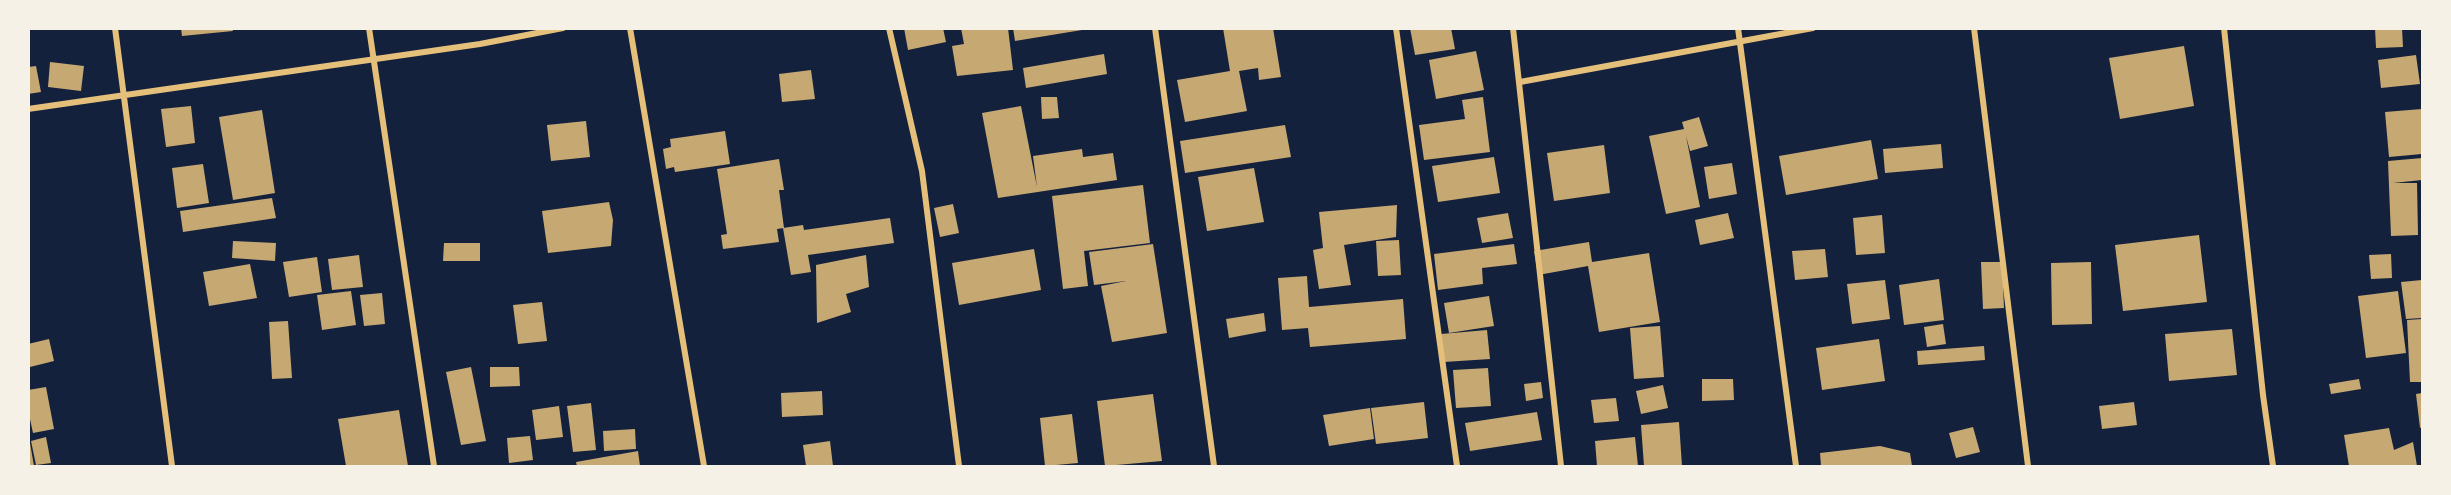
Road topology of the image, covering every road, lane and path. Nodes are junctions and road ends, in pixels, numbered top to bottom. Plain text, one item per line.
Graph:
1 (115, 28) edge
2 (369, 28) edge
3 (563, 28) edge
4 (630, 28) edge
5 (889, 28) edge
6 (1155, 28) edge
7 (1396, 28) edge
8 (1513, 28) edge
9 (1738, 28) edge
10 (1813, 28) edge
11 (1974, 28) edge
12 (2224, 28) edge
13 (1739, 43) junction
14 (373, 58) junction
15 (1520, 82) junction
16 (125, 94) junction
17 (28, 109) edge
18 (172, 466) edge
19 (434, 466) edge
20 (704, 466) edge
21 (959, 466) edge
22 (1214, 466) edge
23 (1457, 466) edge
24 (1561, 466) edge
25 (1796, 466) edge
26 (2028, 466) edge
27 (2273, 466) edge

1 - 16 street
2 - 14 street
3 - 14 street
4 - 20 street
5 - 21 street
6 - 22 street
7 - 23 street
8 - 15 street
9 - 13 street
10 - 13 street
11 - 26 street
12 - 27 street
13 - 15 street
13 - 25 street
14 - 16 street
14 - 19 street
15 - 24 street
16 - 17 street
16 - 18 street

